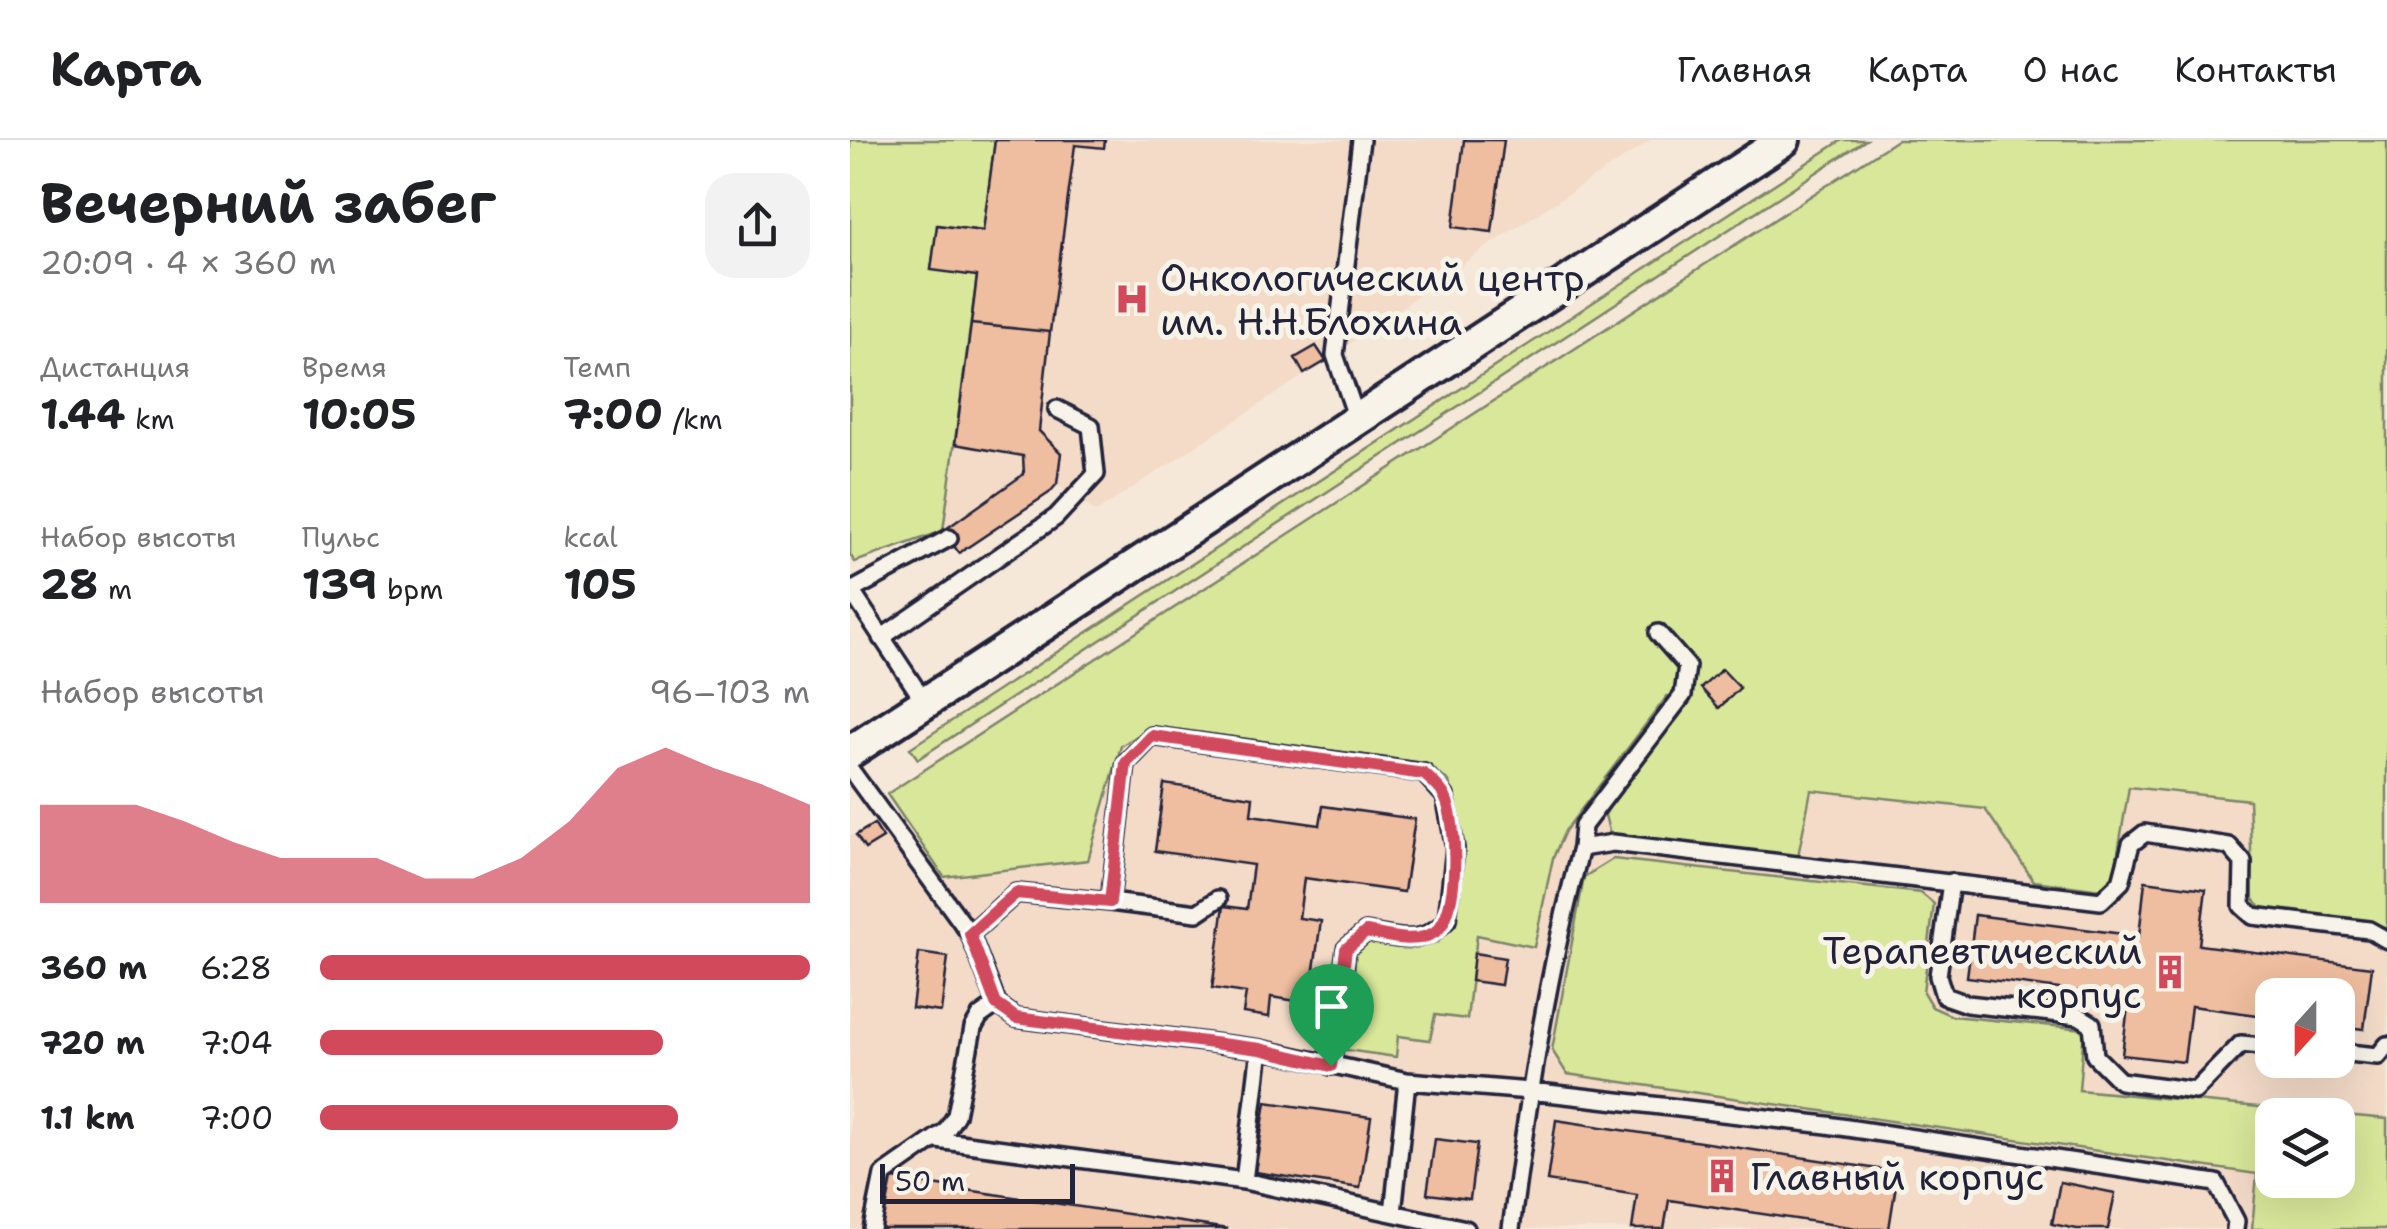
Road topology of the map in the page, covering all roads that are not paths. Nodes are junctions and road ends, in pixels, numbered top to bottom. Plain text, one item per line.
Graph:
1 (1361, 140) edge
2 (1784, 140) edge
3 (1057, 409) dead end
4 (1357, 419) junction
5 (949, 538) dead end
6 (850, 590) edge
7 (1658, 633) dead end
8 (881, 638) junction
9 (924, 701) junction
10 (850, 752) edge
11 (850, 769) edge
12 (1581, 848) junction
13 (1951, 882) junction
14 (1218, 899) dead end
15 (1110, 902) junction
16 (970, 934) junction
17 (2387, 940) edge
18 (996, 1004) junction
19 (2255, 1045) edge
20 (2387, 1045) edge
21 (1260, 1049) junction
22 (2355, 1054) edge
23 (1331, 1066) junction
24 (1407, 1081) junction
25 (1530, 1091) junction
26 (937, 1140) junction
27 (1244, 1181) junction
28 (1393, 1213) junction
29 (872, 1229) edge
30 (1466, 1229) edge
31 (1511, 1229) edge
32 (2235, 1229) edge

1 - 4 lane
2 - 4 street
3 - 8 lane
4 - 9 street
5 - 6 lane
6 - 8 lane
7 - 12 lane
8 - 9 lane
9 - 10 street
11 - 16 lane
12 - 13 lane
12 - 25 lane
13 - 17 lane
13 - 19 lane
14 - 15 lane
15 - 16 lane
15 - 23 lane
16 - 18 lane
18 - 21 lane
18 - 26 lane
20 - 22 lane
21 - 23 lane
21 - 27 lane
23 - 24 lane
24 - 25 lane
24 - 28 lane
25 - 31 lane
25 - 32 lane
26 - 27 lane
26 - 29 lane
27 - 28 lane
28 - 30 lane

